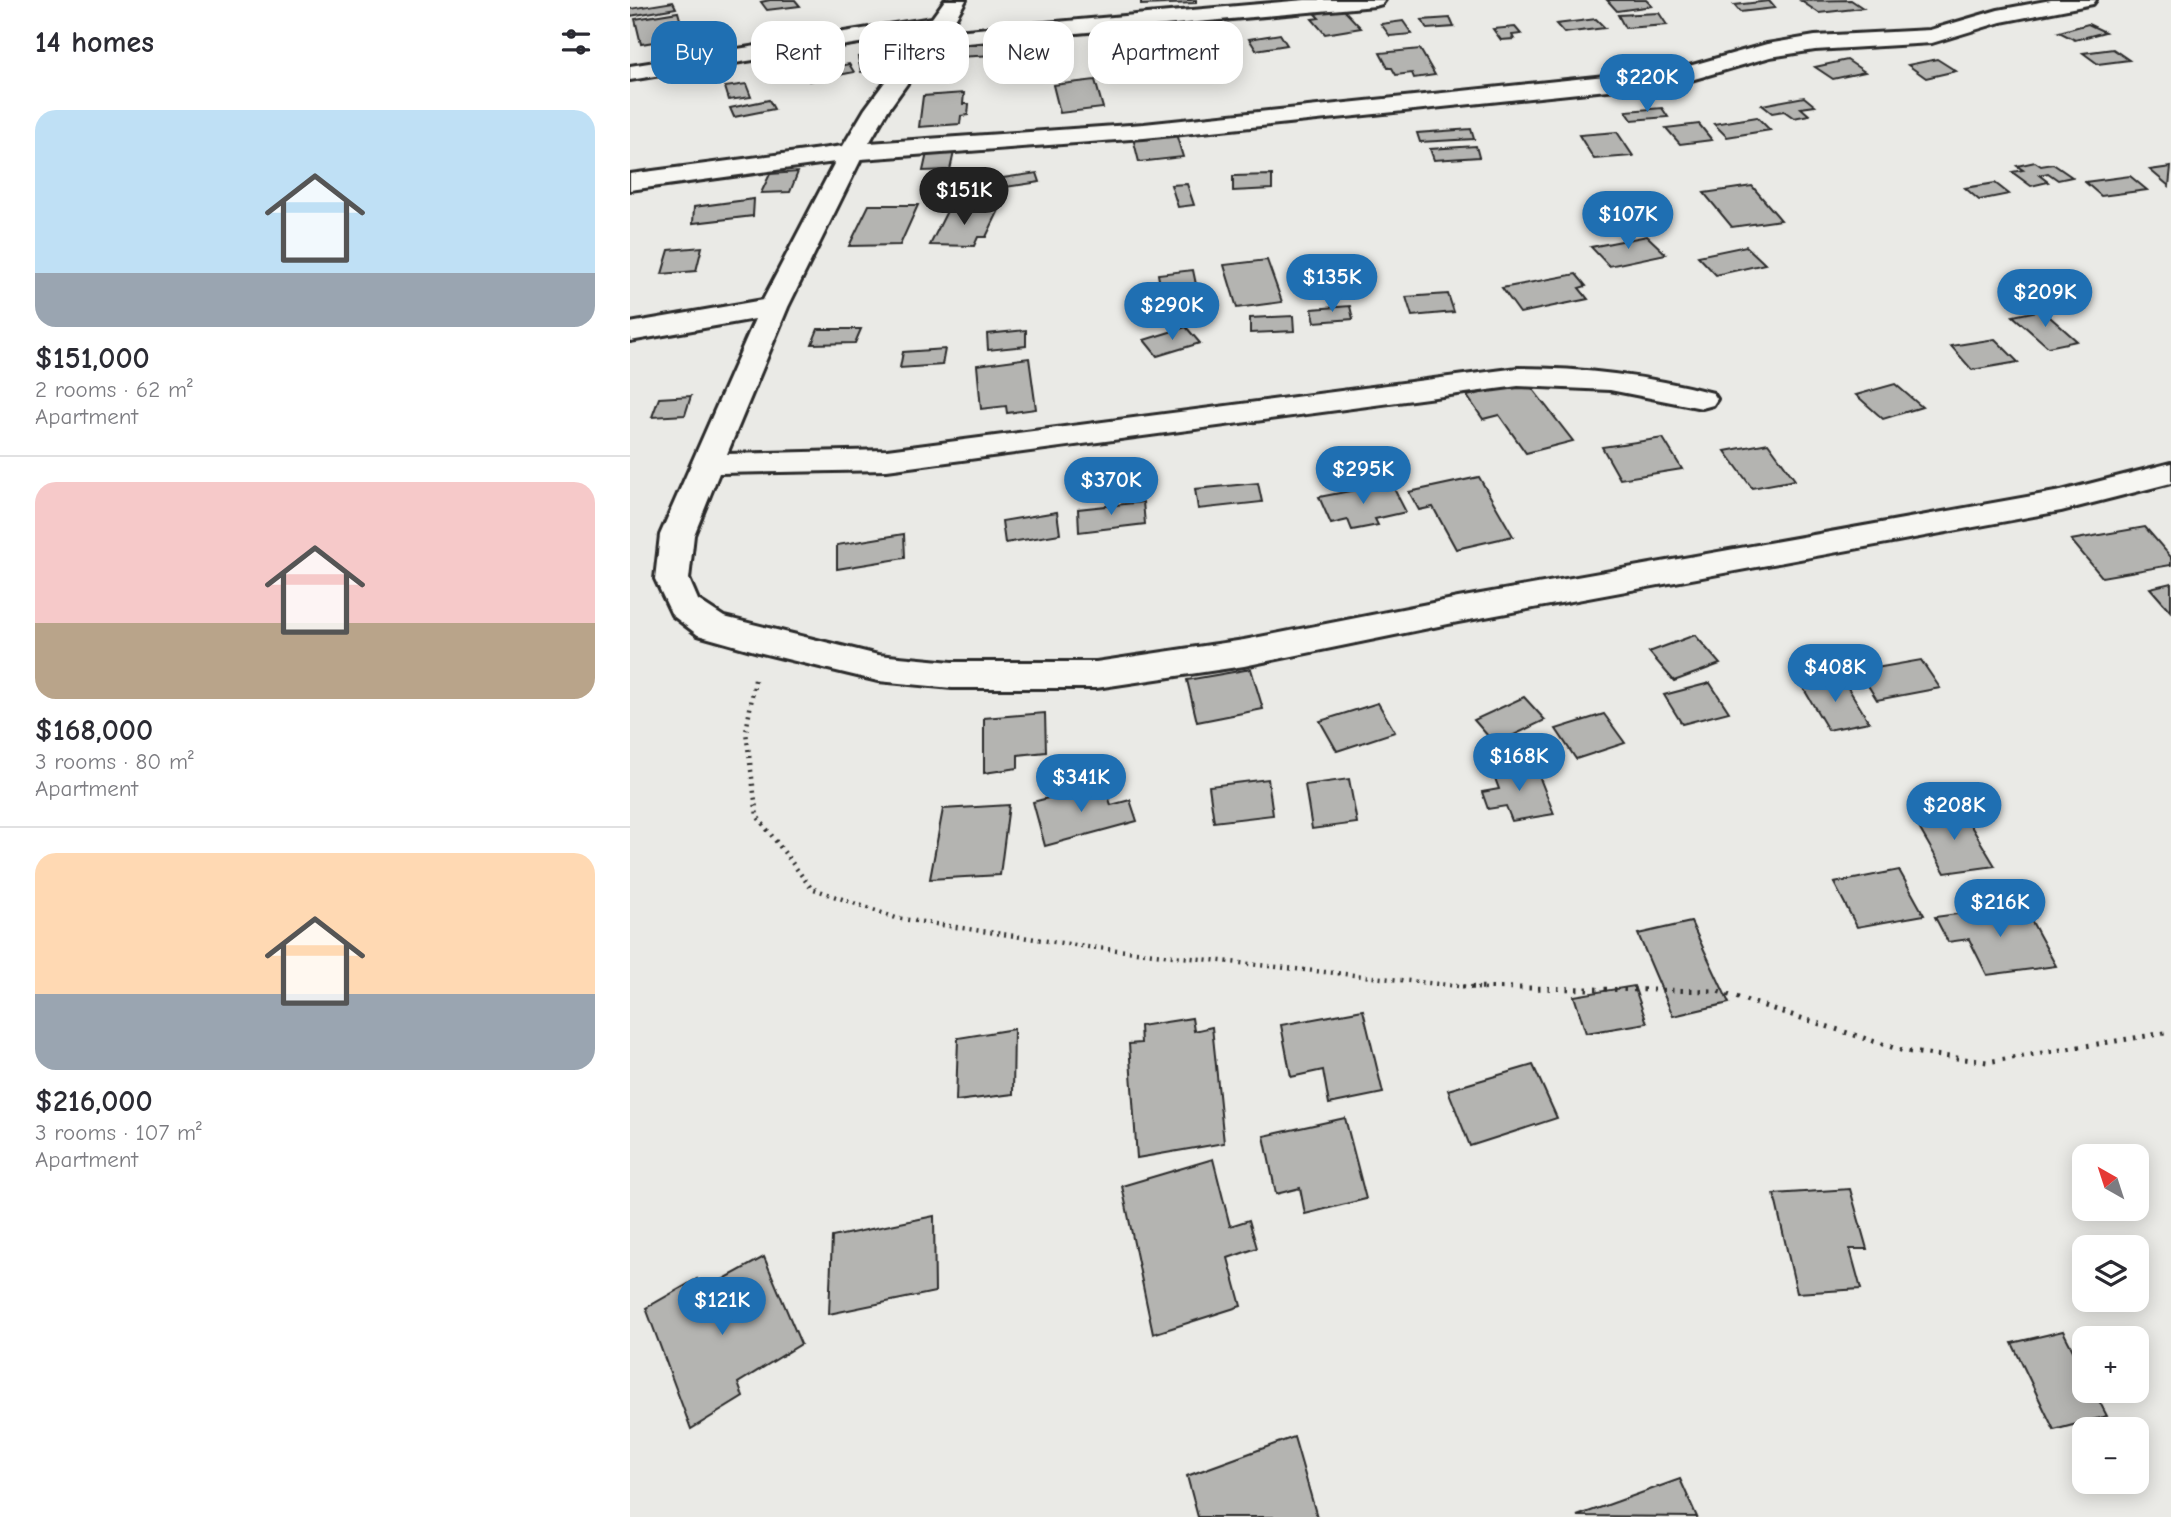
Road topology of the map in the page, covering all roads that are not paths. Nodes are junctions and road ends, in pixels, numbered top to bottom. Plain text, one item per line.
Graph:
1 (1375, 0) edge
2 (2086, 0) edge
3 (942, 21) edge
4 (859, 35) edge
5 (630, 73) edge
6 (896, 84) edge
7 (852, 152) junction
8 (630, 182) edge
9 (774, 307) junction
10 (630, 332) edge
11 (1702, 399) dead end
12 (706, 464) junction
13 (2171, 473) edge

1 - 3 street
2 - 7 street
4 - 5 street
6 - 7 street
7 - 8 street
7 - 9 street
9 - 10 street
9 - 12 street
11 - 12 street
12 - 13 street

